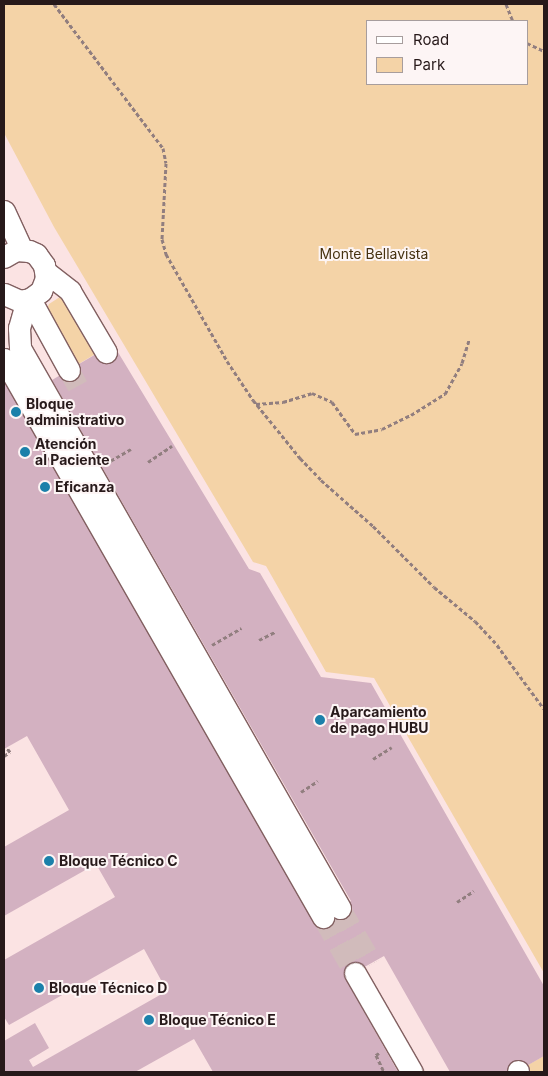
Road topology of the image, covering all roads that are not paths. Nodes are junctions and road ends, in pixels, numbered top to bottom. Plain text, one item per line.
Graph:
1 (4, 211) edge
2 (13, 253) edge
3 (46, 272) junction
4 (4, 294) edge
5 (29, 299) junction
6 (106, 352) dead end
7 (4, 359) edge
8 (69, 370) tunnel mouth
9 (355, 973) tunnel mouth
10 (412, 1072) edge

1 - 2 lane
2 - 3 lane
3 - 5 lane
3 - 6 lane
4 - 5 lane
5 - 7 lane
5 - 8 lane
9 - 10 lane

